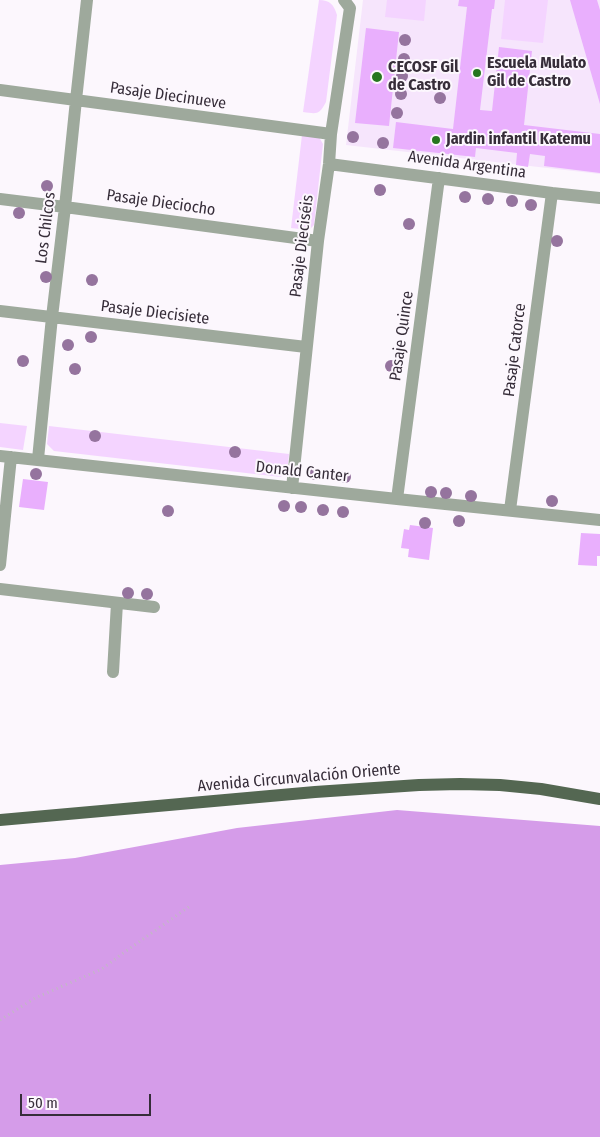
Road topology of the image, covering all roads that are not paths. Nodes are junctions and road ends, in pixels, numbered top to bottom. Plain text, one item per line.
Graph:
1 (87, 0) edge
2 (347, 4) edge
3 (0, 90) edge
4 (76, 100) junction
5 (331, 134) junction
6 (329, 164) junction
7 (439, 178) junction
8 (552, 193) junction
9 (600, 198) edge
10 (0, 199) edge
11 (66, 206) junction
12 (318, 241) junction
13 (0, 311) edge
14 (52, 317) junction
15 (306, 347) junction
16 (6, 456) edge
17 (38, 460) junction
18 (292, 488) junction
19 (396, 499) junction
20 (510, 510) junction
21 (600, 520) edge
22 (0, 565) edge
23 (0, 589) edge
24 (118, 603) junction
25 (154, 607) dead end
26 (113, 672) dead end
27 (600, 799) edge
28 (0, 820) edge

1 - 4 street, Los Chilcos
2 - 5 street, Pasaje Dieciséis
3 - 4 street, Pasaje Diecinueve
4 - 5 street, Pasaje Diecinueve
4 - 11 street, Los Chilcos
5 - 6 street, Pasaje Dieciséis
6 - 7 street, Avenida Argentina
6 - 12 street, Pasaje Dieciséis
7 - 8 street, Avenida Argentina
7 - 19 street, Pasaje Quince
8 - 9 street, Avenida Argentina
8 - 20 street, Pasaje Catorce
10 - 11 street, Pasaje Dieciocho
11 - 12 street, Pasaje Dieciocho
11 - 14 street, Los Chilcos
12 - 15 street, Pasaje Dieciséis
13 - 14 street, Pasaje Diecisiete
14 - 15 street, Pasaje Diecisiete
14 - 17 street, Los Chilcos
15 - 18 street, Pasaje Dieciséis
16 - 17 street, Donald Canter
16 - 22 street
17 - 18 street, Donald Canter
18 - 19 street, Donald Canter
19 - 20 street, Donald Canter
20 - 21 street, Donald Canter
23 - 24 street
24 - 25 street
24 - 26 street
27 - 28 main road, Avenida Circunvalación Oriente

